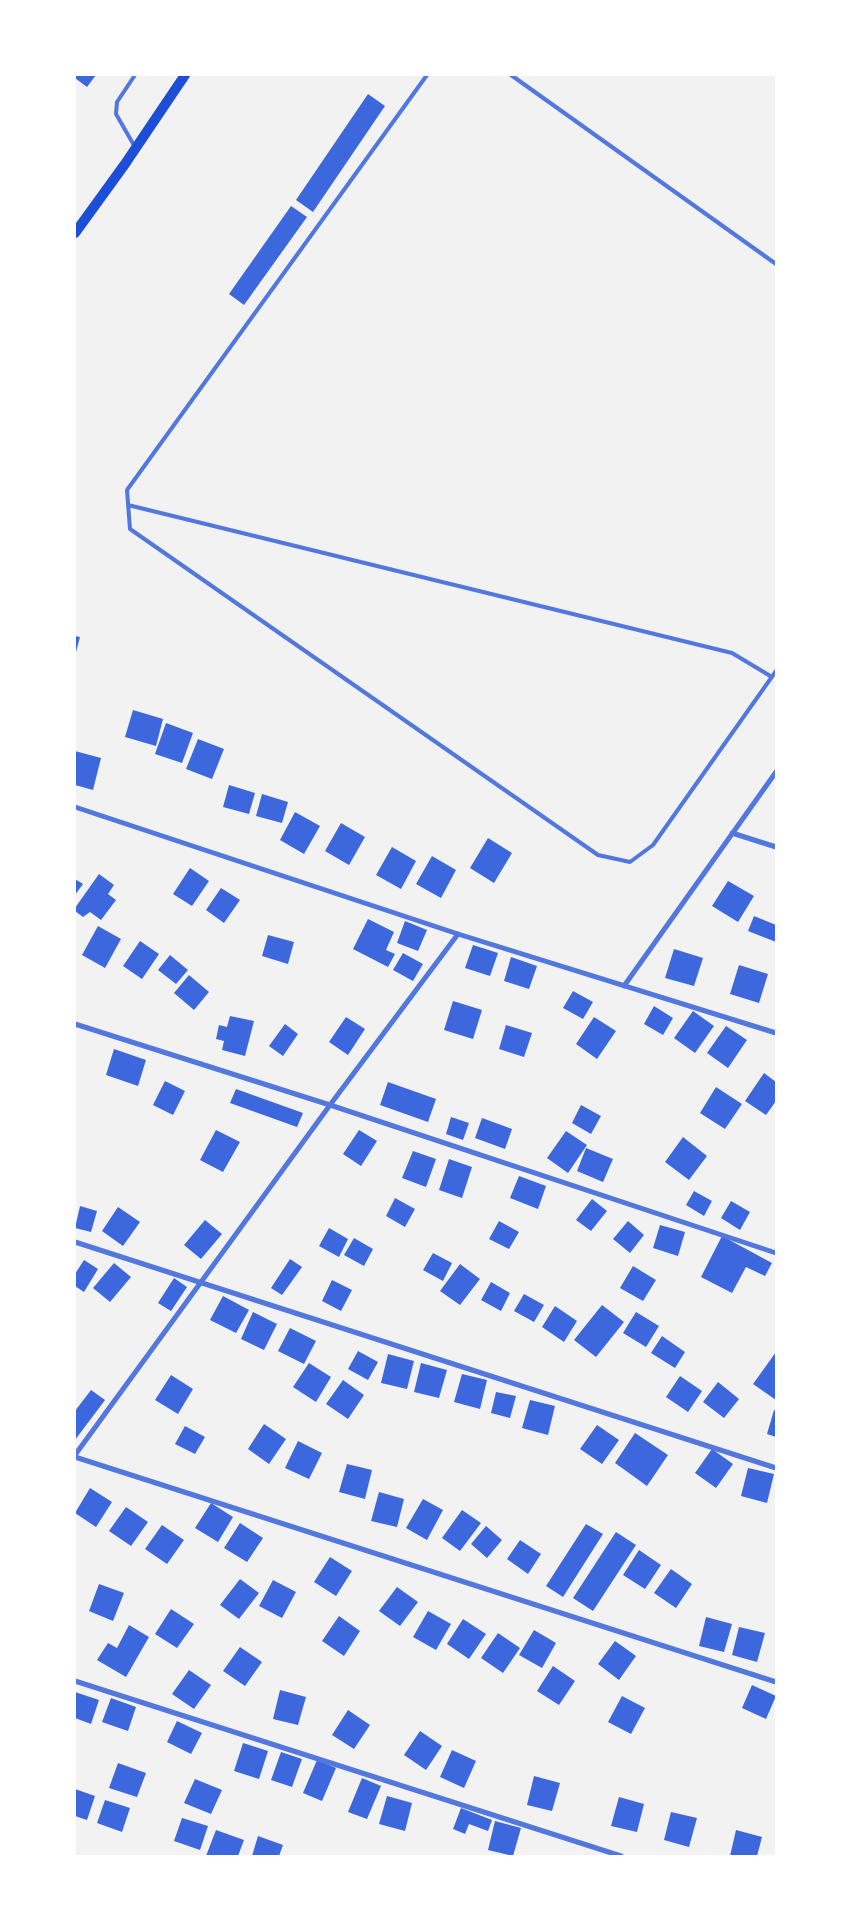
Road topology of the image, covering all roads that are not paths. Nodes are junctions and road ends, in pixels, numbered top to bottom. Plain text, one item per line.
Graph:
1 (135, 75) edge
2 (185, 75) edge
3 (427, 75) edge
4 (511, 75) edge
5 (136, 148) junction
6 (75, 233) edge
7 (776, 264) edge
8 (128, 505) junction
9 (776, 670) edge
10 (772, 677) junction
11 (776, 772) edge
12 (75, 807) edge
13 (732, 833) junction
14 (776, 847) edge
15 (458, 934) junction
16 (624, 986) junction
17 (75, 1024) edge
18 (776, 1033) edge
19 (330, 1106) junction
20 (75, 1242) edge
21 (776, 1253) edge
22 (201, 1282) junction
23 (75, 1456) edge
24 (776, 1468) edge
25 (75, 1681) edge
26 (776, 1682) edge
27 (621, 1856) edge

1 - 5 lane
2 - 5 main road
3 - 8 lane
4 - 7 lane
5 - 6 main road
8 - 10 lane
8 - 10 lane
9 - 10 lane
11 - 13 street
12 - 15 street
13 - 14 street
13 - 16 street
15 - 16 street
15 - 19 street
16 - 18 street
17 - 19 street
19 - 21 street
19 - 22 street
20 - 22 street
22 - 23 street
22 - 24 street
23 - 26 street
25 - 27 street

